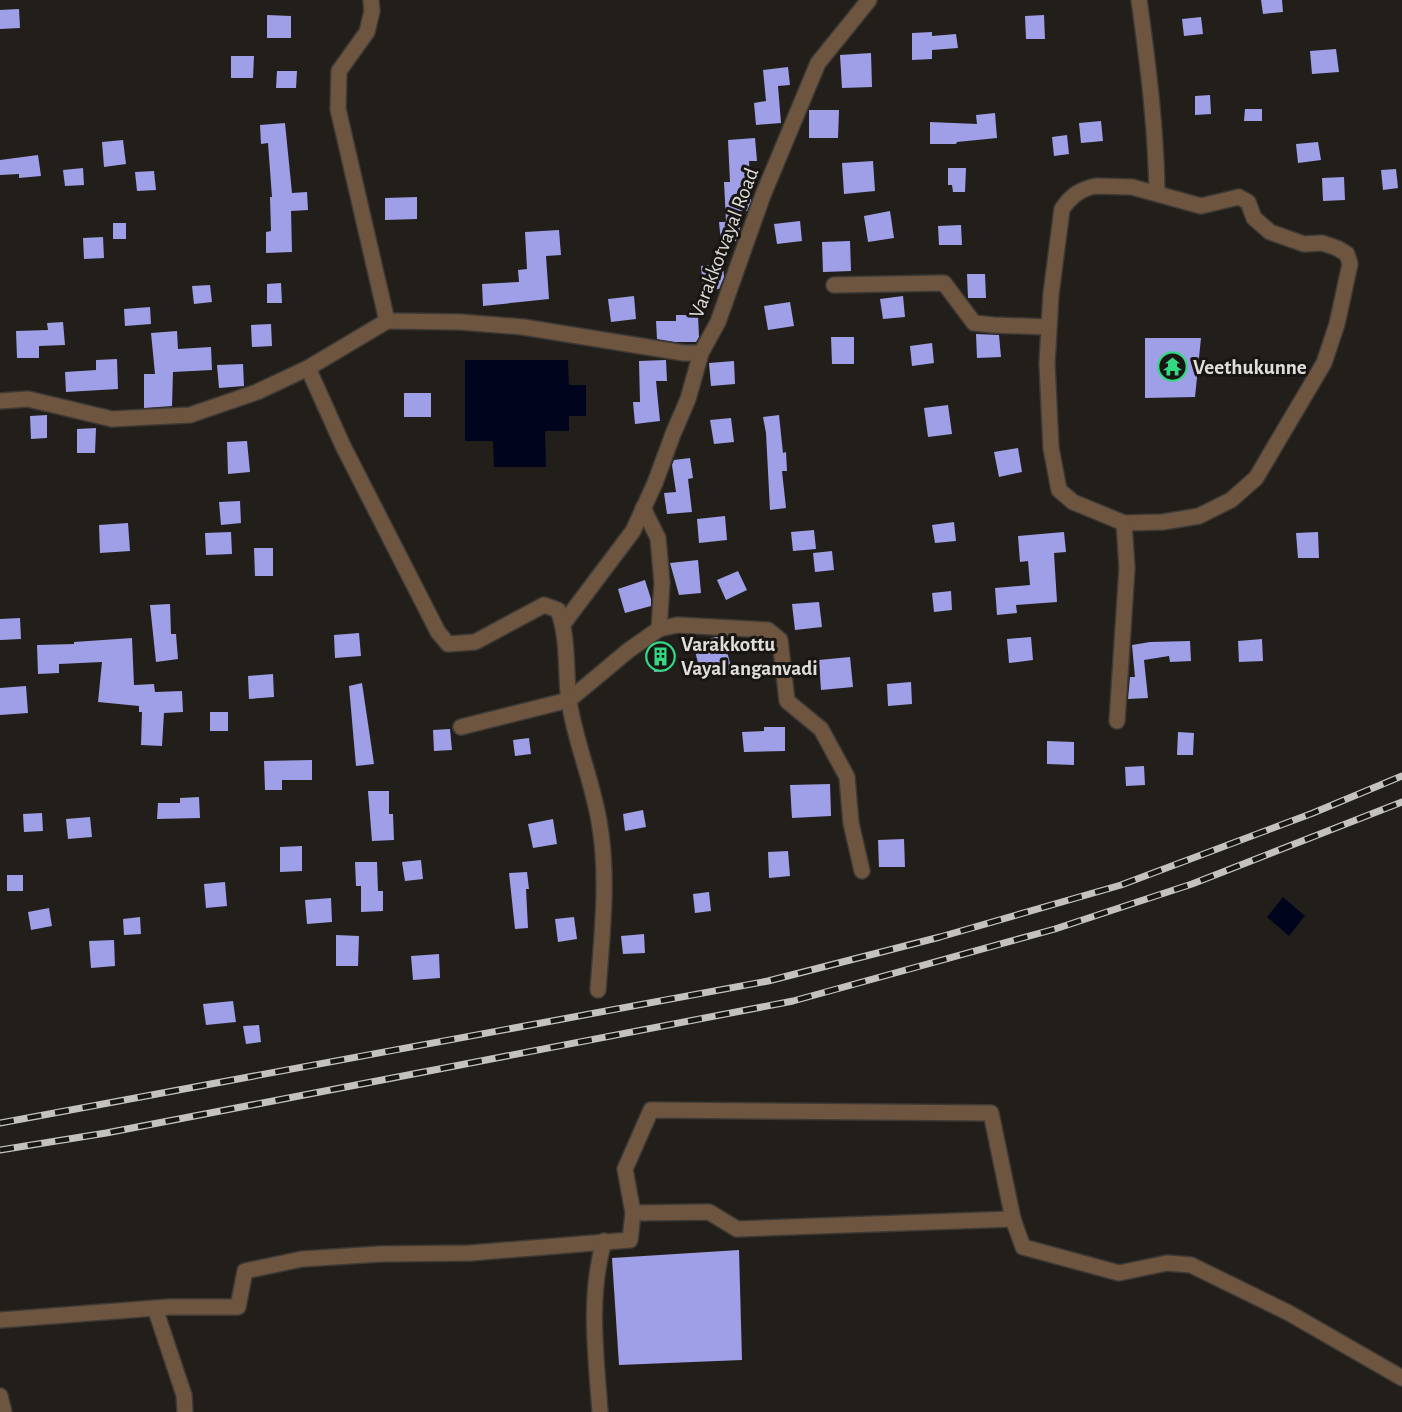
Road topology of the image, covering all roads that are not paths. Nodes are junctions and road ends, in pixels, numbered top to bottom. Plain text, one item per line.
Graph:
1 (372, 0) edge
2 (869, 0) edge
3 (1139, 0) edge
4 (1157, 193) junction
5 (834, 285) dead end
6 (387, 321) junction
7 (1049, 327) junction
8 (700, 352) junction
9 (308, 368) junction
10 (0, 401) edge
11 (643, 508) junction
12 (1124, 523) junction
13 (563, 624) junction
14 (659, 629) junction
15 (569, 700) junction
16 (1117, 721) dead end
17 (462, 727) dead end
18 (862, 871) dead end
19 (597, 990) dead end
20 (633, 1212) junction
21 (1013, 1219) junction
22 (604, 1242) junction
23 (154, 1308) junction
24 (0, 1320) edge
25 (1402, 1378) edge
26 (0, 1396) edge
27 (4, 1412) edge
28 (185, 1412) edge
29 (600, 1412) edge

1 - 6 street
2 - 8 street, Varakkotvayal Road
3 - 4 street
4 - 7 street
4 - 12 street
5 - 7 street
6 - 8 street, Varakkotvayal Road
6 - 9 street
7 - 12 street
8 - 11 street
9 - 10 street
9 - 13 street
11 - 13 street
11 - 14 street
12 - 16 street
13 - 15 street
14 - 15 street
14 - 18 street
15 - 17 street
15 - 19 street
20 - 21 street
20 - 21 street
20 - 22 street
21 - 25 street
22 - 23 street
22 - 29 street
23 - 24 street
23 - 28 street
26 - 27 street

